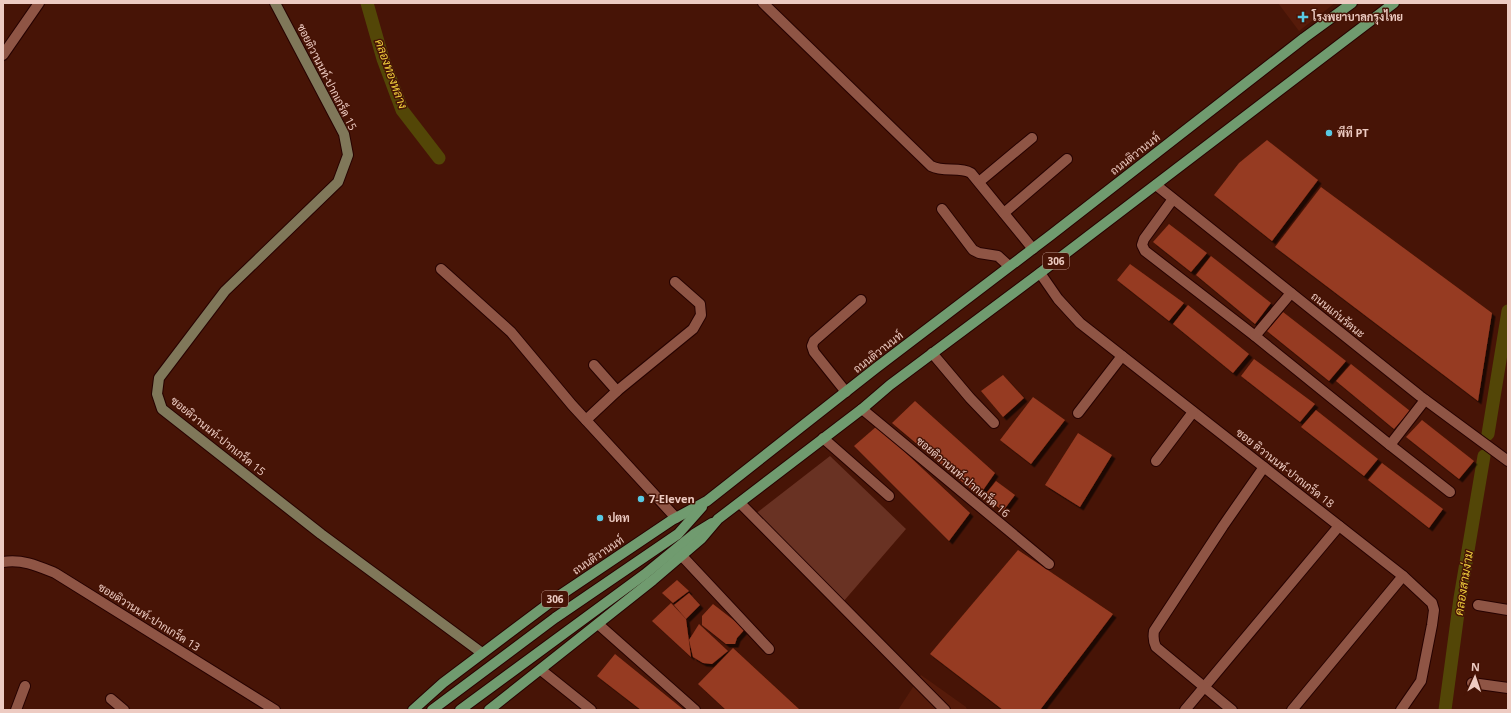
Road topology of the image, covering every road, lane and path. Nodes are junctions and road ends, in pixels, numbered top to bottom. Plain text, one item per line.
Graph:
1 (39, 3) edge
2 (275, 3) edge
3 (763, 3) edge
4 (1352, 3) edge
5 (1394, 3) edge
6 (3, 55) edge
7 (1032, 138) dead end
8 (1067, 159) dead end
9 (979, 182) junction
10 (1156, 185) junction
11 (1173, 199) junction
12 (942, 209) dead end
13 (1004, 213) junction
14 (1033, 248) junction
15 (1009, 266) junction
16 (441, 269) dead end
17 (1040, 273) junction
18 (675, 282) dead end
19 (1292, 293) junction
20 (861, 300) dead end
21 (1255, 336) junction
22 (932, 354) junction
23 (1122, 356) junction
24 (594, 365) dead end
25 (617, 391) junction
26 (846, 392) junction
27 (1425, 400) junction
28 (862, 409) junction
29 (1193, 412) junction
30 (1078, 413) dead end
31 (586, 420) junction
32 (994, 423) dead end
33 (823, 438) junction
34 (1390, 445) junction
35 (1506, 457) edge
36 (1156, 461) dead end
37 (1264, 467) junction
38 (1450, 492) dead end
39 (889, 496) dead end
40 (707, 501) junction
41 (740, 503) junction
42 (676, 518) junction
43 (718, 519) junction
44 (1339, 526) junction
45 (682, 556) junction
46 (3, 562) edge
47 (1049, 564) dead end
48 (1403, 576) junction
49 (1478, 605) dead end
50 (1508, 610) edge
51 (598, 624) junction
52 (768, 649) dead end
53 (482, 653) junction
54 (541, 670) junction
55 (1472, 683) dead end
56 (25, 686) dead end
57 (1204, 688) junction
58 (1508, 688) edge
59 (111, 699) dead end
60 (16, 710) edge
61 (124, 710) edge
62 (275, 710) edge
63 (413, 710) edge
64 (432, 710) edge
65 (460, 710) edge
66 (489, 710) edge
67 (591, 710) edge
68 (694, 710) edge
69 (945, 710) edge
70 (1185, 710) edge
71 (1232, 710) edge
72 (1292, 710) edge
73 (1400, 710) edge

1 - 6 street
2 - 53 street, ซอยติวานนท์-ปากเกร็ด 15
3 - 9 street
4 - 14 main road, ถนนติวานนท์ / 306
5 - 10 main road, 306
7 - 9 street
8 - 13 street
9 - 13 street
10 - 11 street, ถนนแก่นรัตนะ
10 - 17 main road, 306
11 - 19 street, ถนนแก่นรัตนะ
11 - 21 street
12 - 15 street
13 - 14 street
14 - 15 main road, ถนนติวานนท์ / 306
15 - 26 main road, ถนนติวานนท์ / 306
16 - 31 street
17 - 22 main road, 306
17 - 23 street, ซอย ติวานนท์-ปากเกร็ด 18
18 - 25 street
19 - 21 street
19 - 27 street, ถนนแก่นรัตนะ
20 - 26 street
21 - 34 street
22 - 28 main road, 306
22 - 32 street
23 - 29 street, ซอย ติวานนท์-ปากเกร็ด 18
23 - 30 street
24 - 25 street
25 - 31 street
26 - 40 main road, ถนนติวานนท์ / 306
27 - 34 street
27 - 35 street, ถนนแก่นรัตนะ
28 - 33 main road, 306
28 - 47 street, ซอยติวานนท์-ปากเกร็ด 16
29 - 36 street
29 - 37 street, ซอย ติวานนท์-ปากเกร็ด 18
31 - 42 street
33 - 39 street
33 - 41 main road, 306
34 - 38 street
37 - 44 street, ซอย ติวานนท์-ปากเกร็ด 18
37 - 57 street
40 - 42 main road, ถนนติวานนท์ / 306
40 - 64 main road, 306
41 - 43 main road, 306
41 - 69 street
42 - 53 main road, ถนนติวานนท์ / 306
43 - 45 main road, 306
43 - 65 main road, 306
44 - 48 street, ซอย ติวานนท์-ปากเกร็ด 18
44 - 57 street
45 - 51 main road, 306
45 - 52 street
46 - 62 street, ซอยติวานนท์-ปากเกร็ด 13
48 - 72 street
48 - 73 street, ซอย ติวานนท์-ปากเกร็ด 18
49 - 50 street
51 - 54 main road, 306
51 - 68 street
53 - 63 main road, ถนนติวานนท์ / 306
54 - 66 main road, 306
54 - 67 street
55 - 58 street
56 - 60 street
57 - 70 street
57 - 71 street
59 - 61 street

